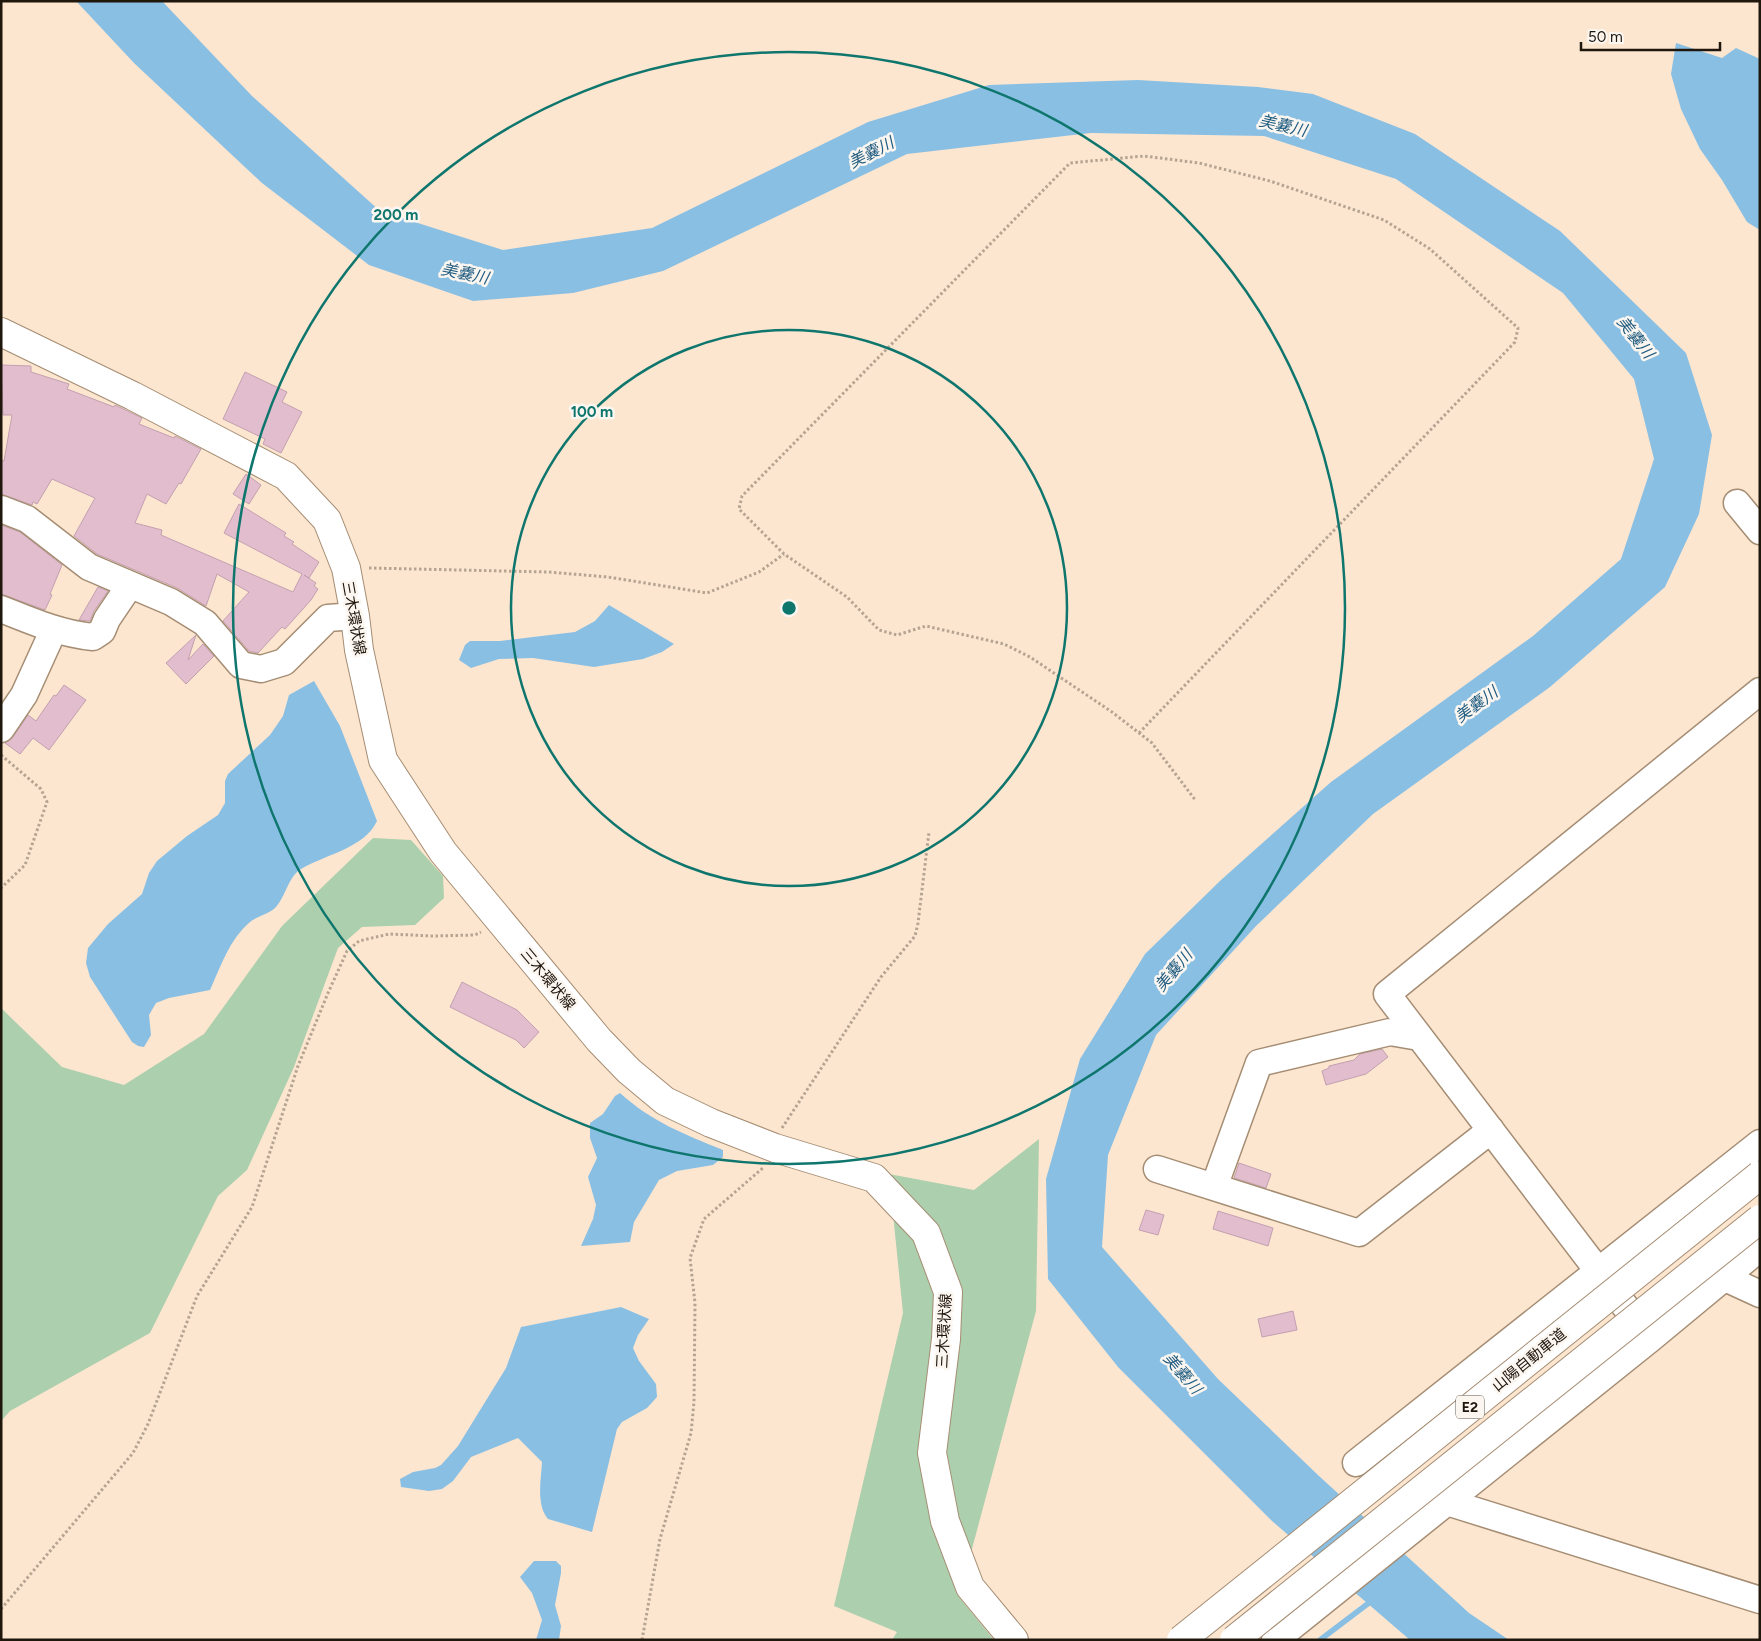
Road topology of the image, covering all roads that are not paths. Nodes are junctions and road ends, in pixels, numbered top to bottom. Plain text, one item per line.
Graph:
1 (1, 332) edge
2 (1737, 503) dead end
3 (1, 508) edge
4 (1760, 531) edge
5 (130, 585) junction
6 (1, 610) edge
7 (355, 616) junction
8 (54, 629) junction
9 (1760, 691) edge
10 (1, 729) edge
11 (1420, 1037) junction
12 (1490, 1130) junction
13 (1760, 1143) edge
14 (1157, 1169) dead end
15 (1760, 1175) edge
16 (1214, 1187) junction
17 (1760, 1219) edge
18 (1760, 1248) edge
19 (1599, 1272) junction
20 (1723, 1278) junction
21 (1760, 1294) edge
22 (1650, 1339) junction
23 (1356, 1463) dead end
24 (1447, 1502) junction
25 (1760, 1600) edge
26 (1014, 1640) edge
27 (1181, 1640) edge
28 (1234, 1640) edge
29 (1275, 1640) edge

1 - 7 main road, 三木環状線
2 - 4 street
3 - 5 street
5 - 7 street
5 - 8 street
6 - 8 street
7 - 26 main road, 三木環状線
8 - 10 street
9 - 11 street
11 - 12 street
11 - 16 street
12 - 16 street
12 - 19 street
13 - 19 street
14 - 16 street
15 - 27 main road, 山陽自動車道 / E2, bridge
17 - 28 main road, E2, bridge
18 - 20 street
19 - 22 street
19 - 23 street
20 - 21 street
20 - 22 street
22 - 24 street
24 - 25 street
24 - 29 street

